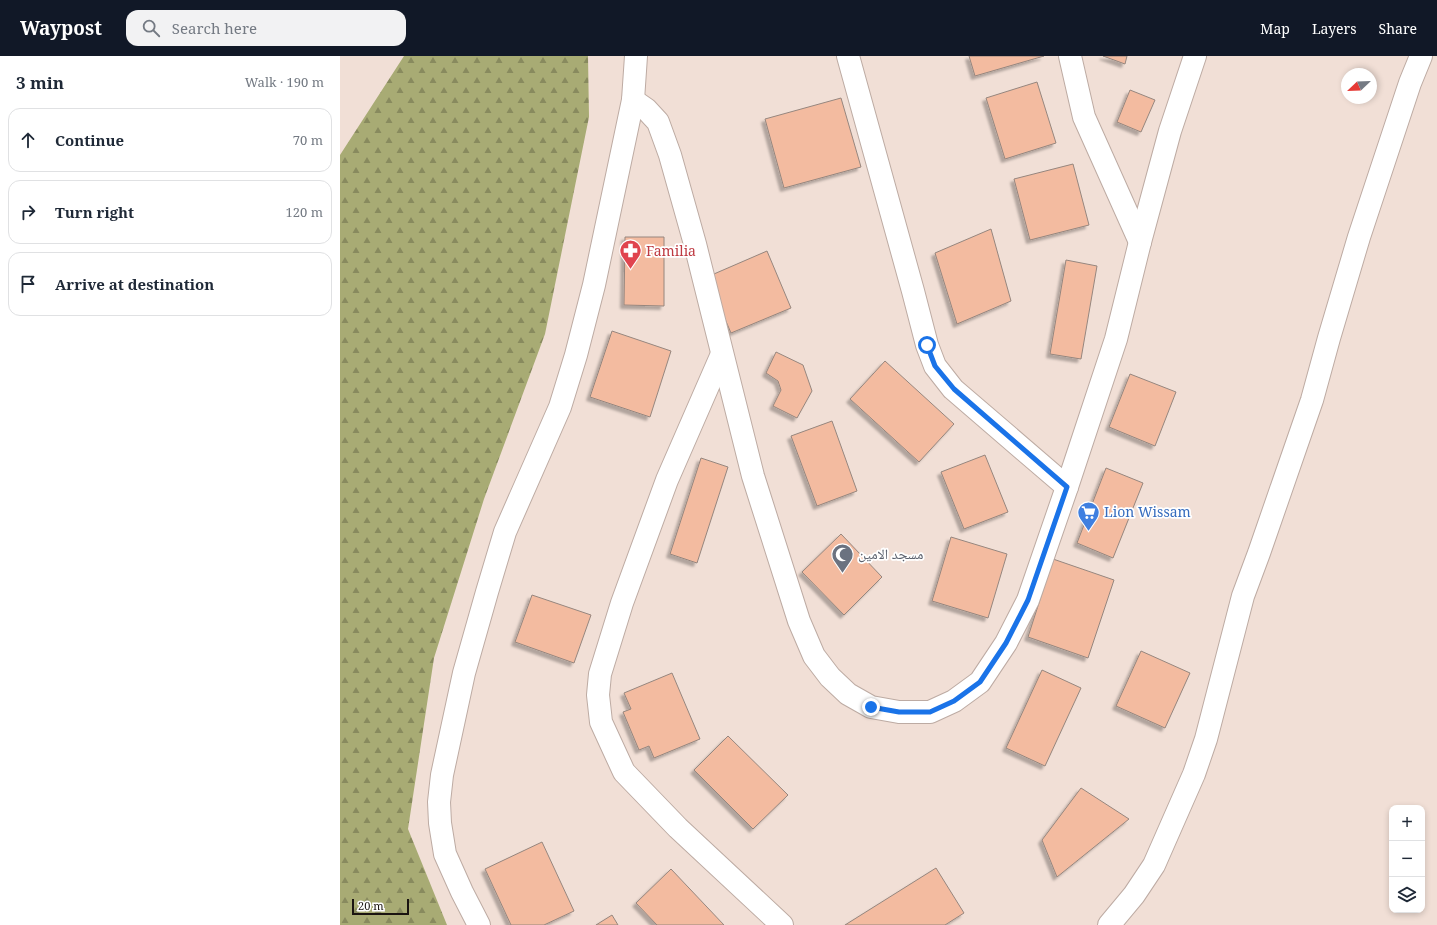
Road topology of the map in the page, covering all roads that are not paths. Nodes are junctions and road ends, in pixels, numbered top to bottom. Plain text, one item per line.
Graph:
1 (636, 56) edge
2 (848, 56) edge
3 (1070, 56) edge
4 (1196, 56) edge
5 (1421, 56) edge
6 (634, 100) junction
7 (1140, 242) junction
8 (722, 354) junction
9 (1067, 487) junction
10 (479, 925) edge
11 (782, 925) edge
12 (1109, 925) edge

1 - 6 street
2 - 9 street
3 - 7 street
4 - 7 street
5 - 12 street
6 - 8 street
6 - 10 street
7 - 9 street
8 - 9 street
8 - 11 street

